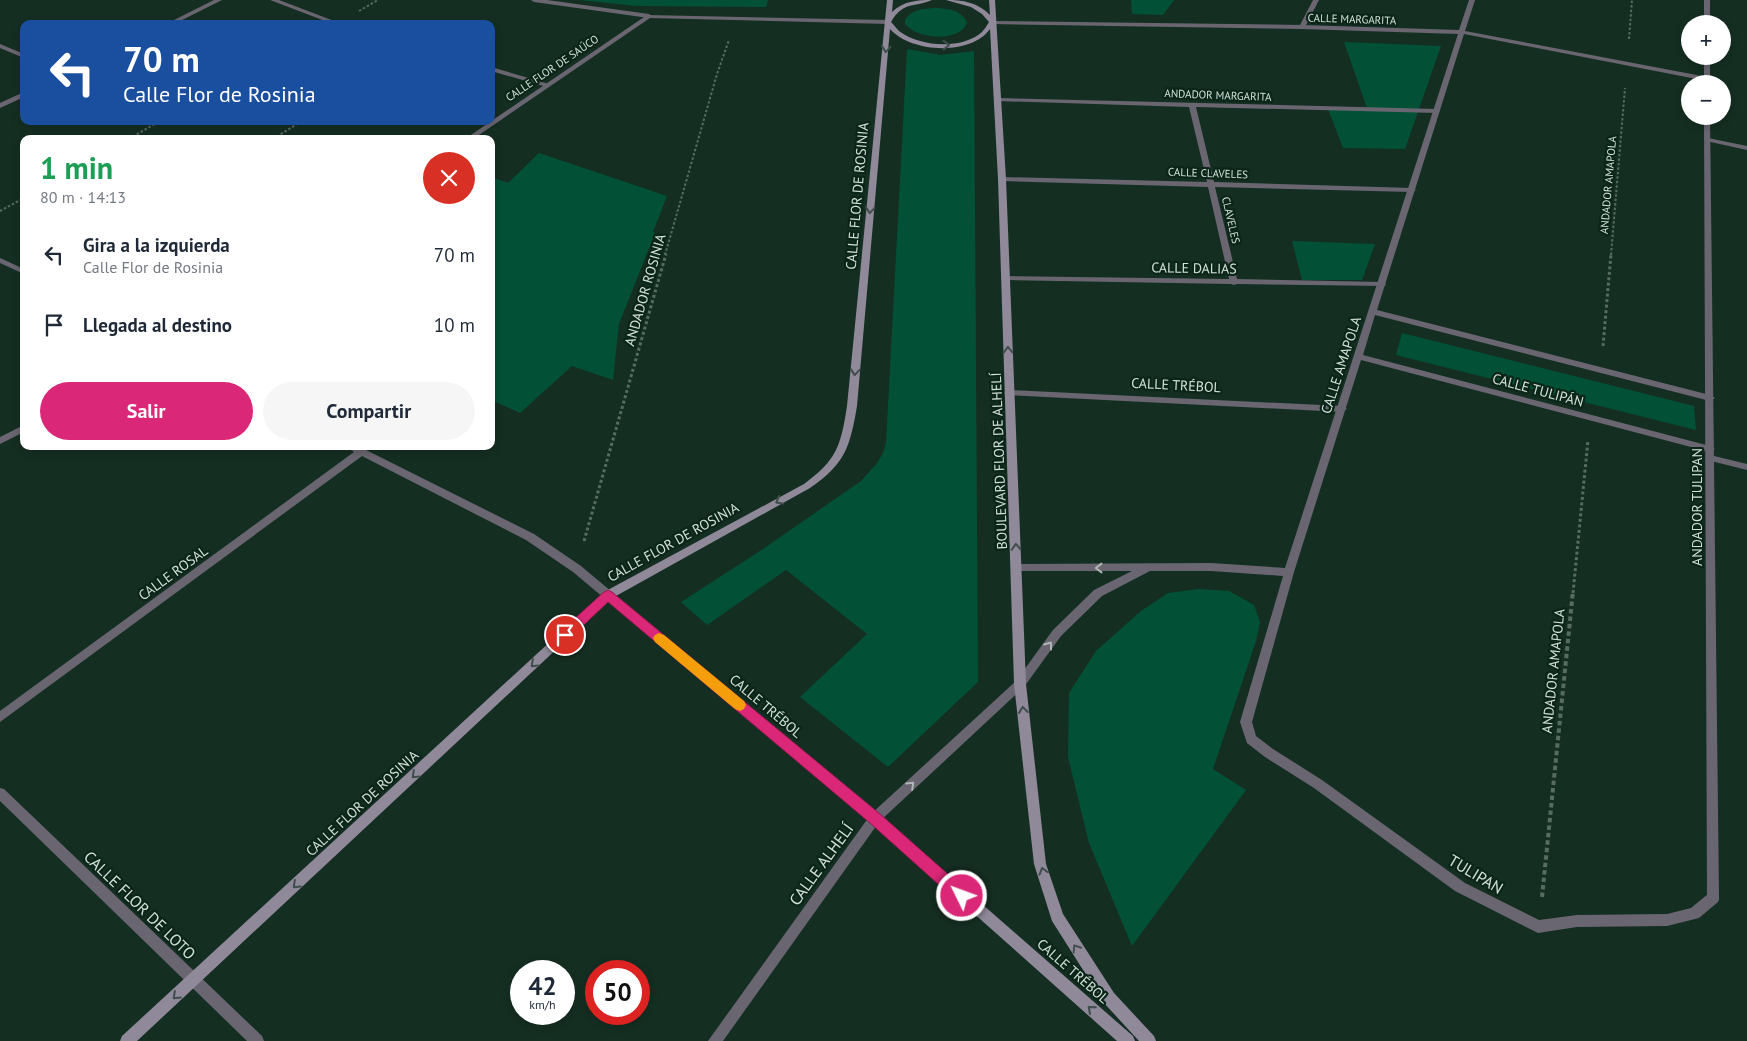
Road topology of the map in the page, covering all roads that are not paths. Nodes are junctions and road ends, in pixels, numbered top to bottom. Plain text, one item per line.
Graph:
1 (219, 0) edge
2 (273, 0) edge
3 (534, 0) edge
4 (890, 0) edge
5 (929, 0) edge
6 (948, 0) edge
7 (992, 0) edge
8 (1316, 0) edge
9 (1472, 0) edge
10 (1707, 0) edge
11 (1707, 15) edge
12 (649, 16) junction
13 (177, 20) edge
14 (328, 20) edge
15 (888, 22) junction
16 (992, 22) junction
17 (1302, 27) junction
18 (1463, 32) junction
19 (0, 46) edge
20 (20, 54) edge
21 (495, 70) edge
22 (1681, 76) edge
23 (547, 85) junction
24 (20, 96) edge
25 (999, 100) junction
26 (1192, 104) junction
27 (0, 106) edge
28 (1437, 111) junction
29 (495, 121) edge
30 (488, 125) edge
31 (1707, 125) edge
32 (474, 135) edge
33 (1708, 140) junction
34 (1747, 148) edge
35 (1002, 179) junction
36 (1211, 185) junction
37 (1412, 190) junction
38 (0, 260) edge
39 (20, 270) edge
40 (1006, 278) junction
41 (1234, 283) junction
42 (1382, 284) junction
43 (1373, 312) junction
44 (1359, 357) junction
45 (1009, 393) junction
46 (1710, 398) junction
47 (1342, 409) junction
48 (20, 430) edge
49 (0, 441) edge
50 (357, 450) edge
51 (361, 452) junction
52 (1710, 453) junction
53 (1747, 467) edge
54 (1017, 567) junction
55 (1147, 568) junction
56 (1289, 572) junction
57 (608, 595) junction
58 (1020, 684) junction
59 (0, 717) edge
60 (1252, 739) joint
61 (0, 793) edge
62 (875, 818) junction
63 (1057, 917) joint
64 (1538, 927) joint
65 (193, 980) junction
66 (127, 1041) edge
67 (257, 1041) edge
68 (715, 1041) edge
69 (1128, 1041) edge
70 (1149, 1041) edge

1 - 13 street
2 - 14 street
3 - 12 street
4 - 15 main road, CALLE FLOR DE ROSINIA
5 - 15 main road
6 - 16 main road
7 - 16 main road, BOULEVARD FLOR DE ALHELÍ
8 - 17 street
9 - 18 street, CALLE AMAPOLA
10 - 11 street
12 - 15 street
12 - 23 street, CALLE FLOR DE SAÚCO
15 -> 16 main road
15 -> 57 main road, CALLE FLOR DE ROSINIA
16 - 17 street, CALLE MARGARITA
16 - 25 main road, BOULEVARD FLOR DE ALHELÍ
17 - 18 street, CALLE MARGARITA
18 - 22 street, CALLE MARGARITA
18 - 28 street, CALLE AMAPOLA
19 - 20 street
21 - 23 street
23 - 29 street, CALLE FLOR DE SAÚCO
24 - 27 street
25 - 26 street, ANDADOR MARGARITA
25 - 35 main road, BOULEVARD FLOR DE ALHELÍ
26 - 28 street, ANDADOR MARGARITA
26 - 36 street, CLAVELES
28 - 37 street, CALLE AMAPOLA
30 - 32 street, CALLE FLOR DE SAÚCO
31 - 33 street, ANDADOR TULIPAN
33 - 34 street
33 - 46 street, ANDADOR TULIPAN
35 - 36 street, CALLE CLAVELES
35 - 40 main road, BOULEVARD FLOR DE ALHELÍ
36 - 37 street, CALLE CLAVELES
36 - 41 street, CLAVELES
37 - 42 street, CALLE AMAPOLA
38 - 39 street
40 - 41 street, CALLE DALIAS
45 -> 40 main road, BOULEVARD FLOR DE ALHELÍ
41 - 42 street, CALLE DALIAS
42 - 43 street, CALLE AMAPOLA
43 - 44 street, CALLE AMAPOLA
43 - 46 street
44 - 47 street, CALLE AMAPOLA
44 - 52 street, CALLE TULIPÁN
45 - 47 street, CALLE TRÉBOL
54 -> 45 main road, BOULEVARD FLOR DE ALHELÍ
46 - 52 street, ANDADOR TULIPAN
47 - 56 street, CALLE AMAPOLA
48 - 49 street
50 - 51 street, CALLE TRÉBOL
51 - 57 street, CALLE TRÉBOL
51 - 59 street, CALLE ROSAL
52 - 53 street, CALLE TULIPÁN
52 - 64 street, ANDADOR TULIPAN
55 -> 54 street
54 - 58 main road, BOULEVARD FLOR DE ALHELÍ
55 - 56 street
58 -> 55 street, CALLE ALHELÍ
56 - 60 street, CALLE AMAPOLA
57 - 62 main road, CALLE TRÉBOL
57 -> 65 main road, CALLE FLOR DE ROSINIA
62 -> 58 street, CALLE ALHELÍ
63 -> 58 main road, BOULEVARD FLOR DE ALHELÍ
60 - 64 street, TULIPAN
61 - 65 street, CALLE FLOR DE LOTO
62 - 68 street, CALLE ALHELÍ
69 -> 62 main road, CALLE TRÉBOL
70 -> 63 main road, CALLE TRÉBOL
65 -> 66 main road, CALLE FLOR DE ROSINIA
65 - 67 street, CALLE FLOR DE LOTO

